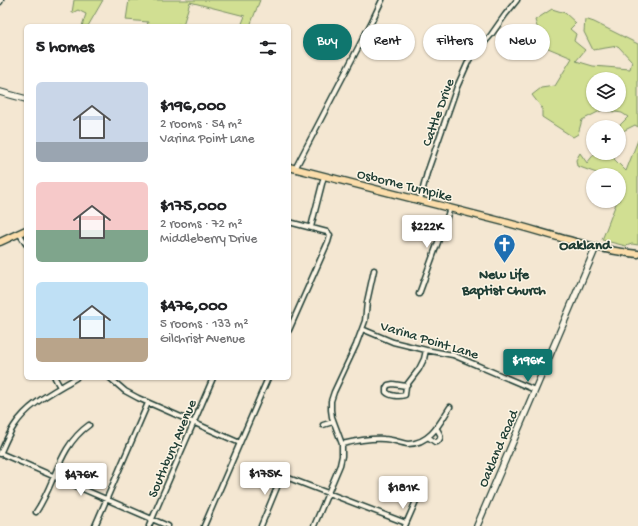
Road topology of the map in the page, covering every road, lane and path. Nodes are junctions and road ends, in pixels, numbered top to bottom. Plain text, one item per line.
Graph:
1 (382, 0) edge
2 (517, 0) edge
3 (0, 92) edge
4 (24, 98) edge
5 (292, 168) edge
6 (324, 176) junction
7 (420, 200) junction
8 (450, 208) junction
9 (291, 222) edge
10 (312, 227) junction
11 (24, 231) edge
12 (20, 233) junction
13 (24, 240) edge
14 (0, 242) edge
15 (596, 247) junction
16 (636, 255) edge
17 (374, 270) dead end
18 (419, 294) dead end
19 (291, 325) edge
20 (362, 329) junction
21 (426, 350) junction
22 (56, 380) edge
23 (72, 380) edge
24 (112, 380) edge
25 (212, 380) edge
26 (267, 380) edge
27 (406, 386) junction
28 (60, 387) junction
29 (535, 390) junction
30 (148, 403) junction
31 (450, 407) dead end
32 (194, 422) junction
33 (333, 422) junction
34 (89, 425) dead end
35 (323, 425) dead end
36 (436, 429) junction
37 (428, 437) junction
38 (240, 442) junction
39 (342, 444) junction
40 (0, 454) edge
41 (54, 476) junction
42 (328, 493) junction
43 (106, 499) junction
44 (416, 501) dead end
45 (36, 512) dead end
46 (152, 519) junction
47 (406, 525) edge
48 (95, 526) edge
49 (149, 526) edge
50 (168, 526) edge
51 (204, 526) edge
52 (261, 526) edge
53 (314, 526) edge
54 (477, 526) edge

1 - 5 street
2 - 7 street, Cattle Drive
3 - 4 street
5 - 6 main road, Osborne Turnpike
6 - 7 main road, Osborne Turnpike
6 - 10 street
7 - 8 main road, Osborne Turnpike
8 - 15 main road, Osborne Turnpike
8 - 18 street
9 - 10 street
10 - 19 street
11 - 12 main road
12 - 13 street
12 - 14 main road
15 - 16 main road, Osborne Turnpike
15 - 29 street, Oakland Road
17 - 20 street
20 - 21 street, Varina Point Lane
20 - 33 street
21 - 27 street
21 - 29 street, Varina Point Lane
22 - 28 street
23 - 28 street
24 - 30 street
25 - 32 street, Southbury Avenue
26 - 38 street
27 - 27 street
28 - 40 street
29 - 54 street, Oakland Road
30 - 32 street
30 - 43 street
31 - 36 street
32 - 38 street
32 - 46 street, Southbury Avenue
33 - 35 street
33 - 39 street
34 - 41 street
36 - 37 street
36 - 37 street
37 - 39 street
38 - 51 street
39 - 42 street
40 - 41 street
41 - 43 street
41 - 45 street
42 - 47 street
42 - 52 street
42 - 53 street
43 - 46 street
43 - 48 street
44 - 47 street
46 - 49 street, Southbury Avenue
46 - 50 street

